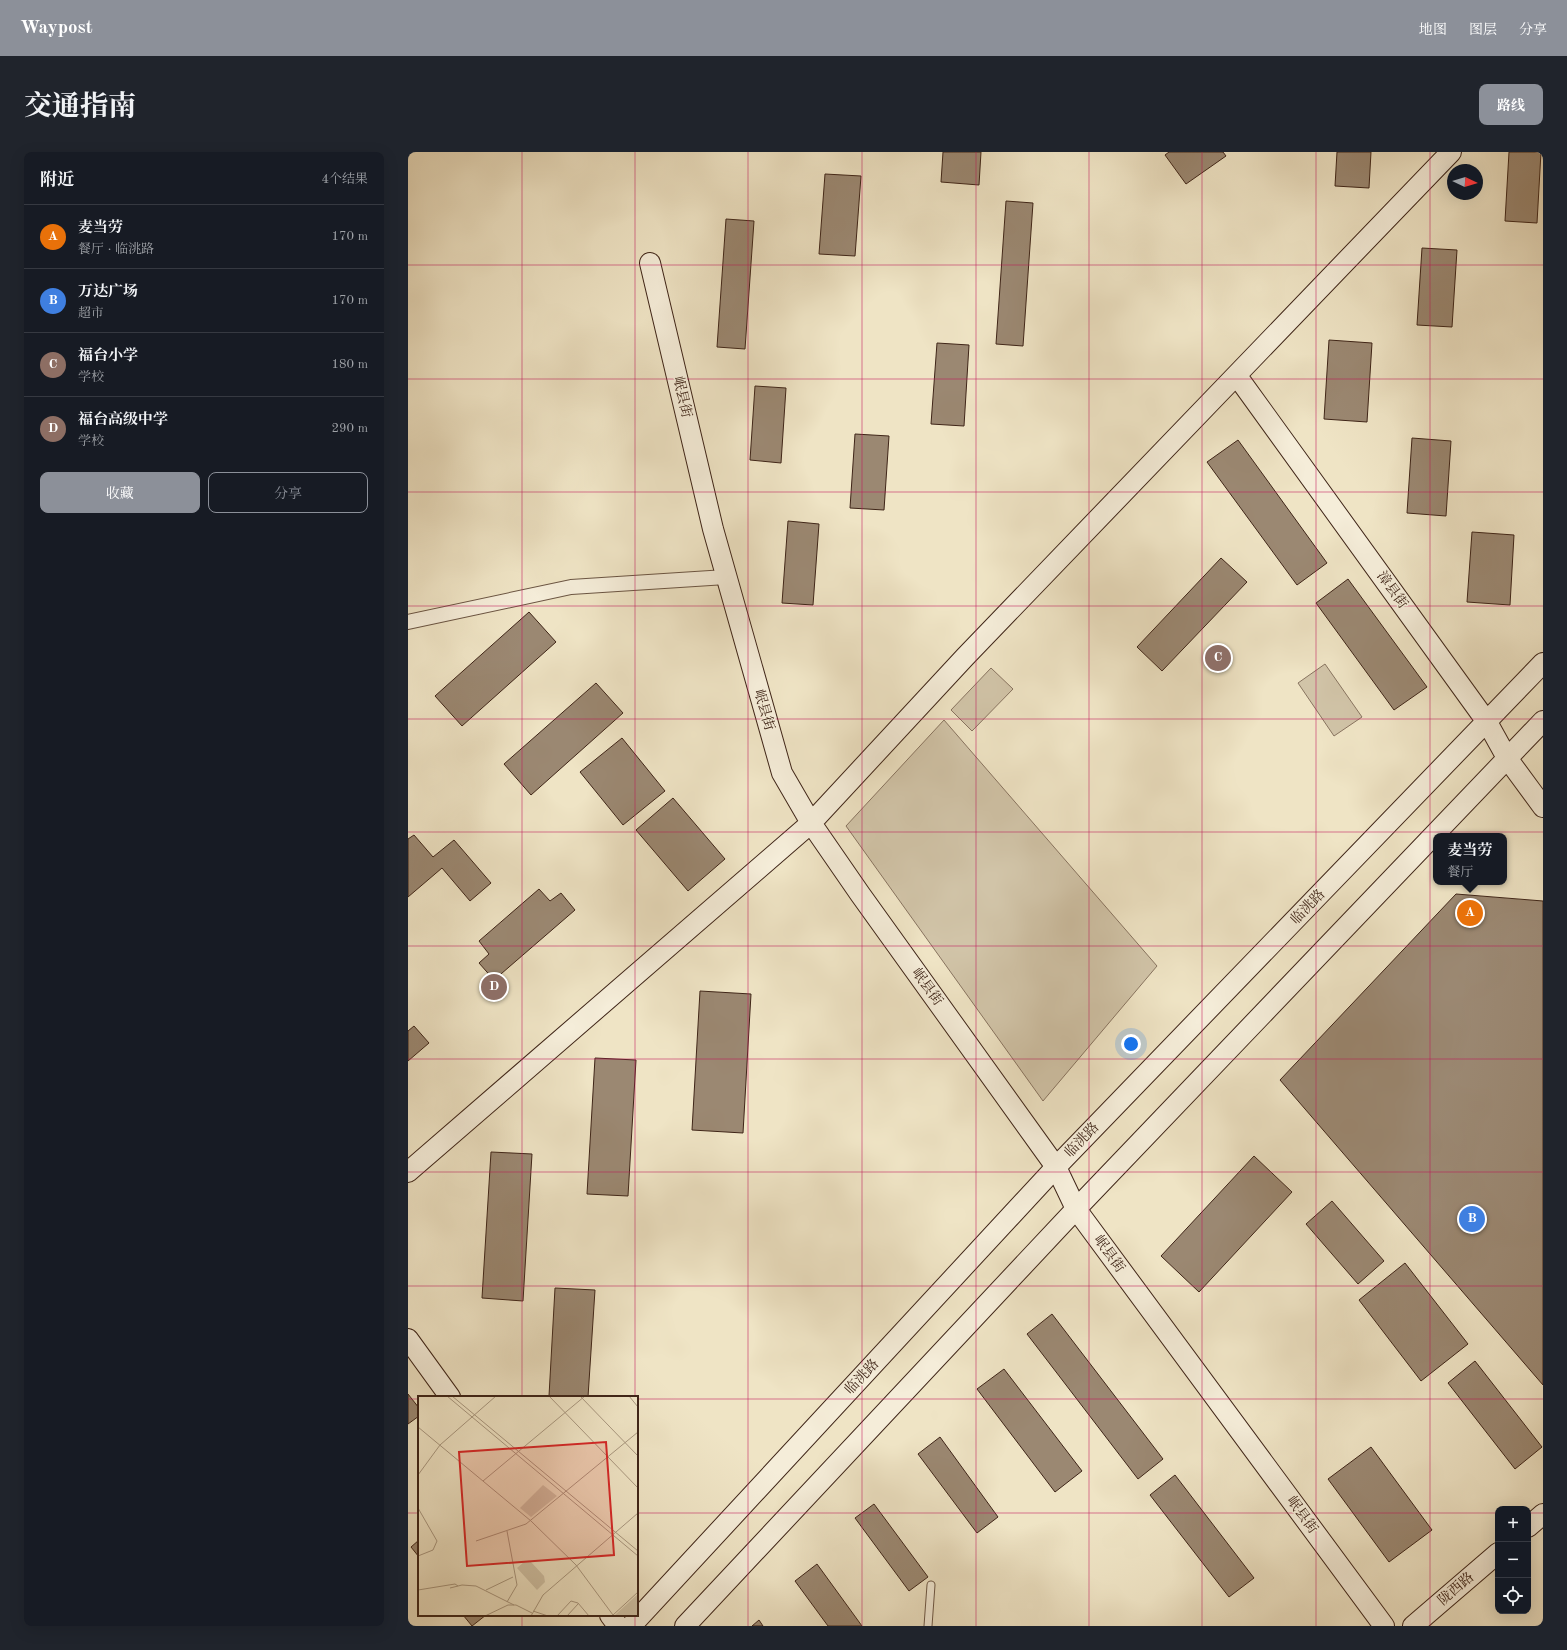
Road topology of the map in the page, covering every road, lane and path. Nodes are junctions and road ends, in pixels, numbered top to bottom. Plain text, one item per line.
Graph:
1 (1451, 152) edge
2 (650, 263) dead end
3 (1237, 376) junction
4 (726, 577) junction
5 (408, 622) edge
6 (1543, 663) edge
7 (1543, 721) edge
8 (1487, 722) junction
9 (1507, 758) junction
10 (1543, 807) edge
11 (811, 823) junction
12 (1435, 833) edge
13 (1433, 835) edge
14 (1056, 1167) junction
15 (408, 1172) edge
16 (1076, 1209) junction
17 (408, 1339) edge
18 (449, 1396) edge
19 (1543, 1514) edge
20 (1531, 1524) edge
21 (1495, 1556) edge
22 (931, 1585) dead end
23 (611, 1616) edge
24 (618, 1626) edge
25 (631, 1626) edge
26 (685, 1626) edge
27 (928, 1626) edge
28 (1384, 1626) edge
29 (1413, 1626) edge

1 - 3 street
2 - 4 street, 岷县街
3 - 8 street, 漳县街
3 - 11 street
4 - 5 street
4 - 11 street, 岷县街
6 - 8 street, 临洮路
7 - 9 street
8 - 9 street, 漳县街
8 - 14 street, 临洮路
9 - 10 street, 漳县街
9 - 12 street
11 - 14 street, 岷县街
11 - 15 street
13 - 16 street
14 - 16 street, 岷县街
14 - 25 street, 临洮路
16 - 26 street
16 - 28 street, 岷县街
17 - 18 street
19 - 20 street
21 - 29 street, 陇西路
22 - 27 lane
23 - 24 street

